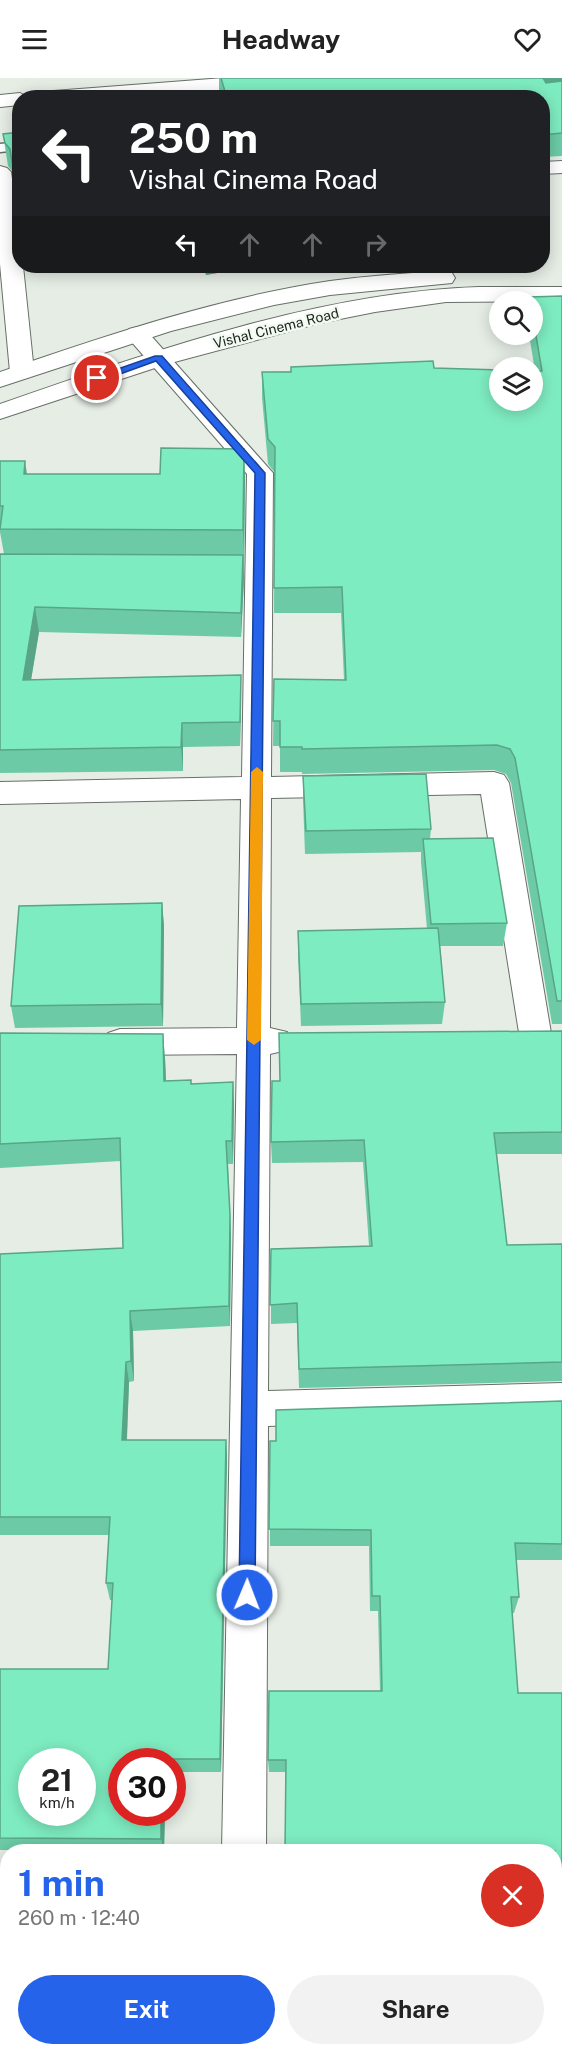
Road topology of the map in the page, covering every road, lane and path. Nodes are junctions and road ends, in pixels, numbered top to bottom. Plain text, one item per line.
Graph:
1 (303, 78) edge
2 (150, 84) edge
3 (74, 86) edge
4 (0, 172) edge
5 (7, 222) edge
6 (12, 272) edge
7 (12, 273) edge
8 (562, 276) edge
9 (562, 294) edge
10 (148, 346) junction
11 (22, 372) junction
12 (0, 380) edge
13 (0, 412) edge
14 (257, 787) junction
15 (0, 793) edge
16 (501, 1039) edge
17 (549, 1039) edge
18 (301, 1041) edge
19 (92, 1042) edge
20 (254, 1042) junction
21 (562, 1400) edge
22 (250, 1409) junction
23 (244, 1844) edge

1 - 2 street
2 - 3 street
4 - 5 street
5 - 6 street
7 - 11 street
8 - 10 street, Vishal Cinema Road
9 - 10 street, Vishal Cinema Road
10 - 11 street, Vishal Cinema Road
10 - 13 street, Vishal Cinema Road
10 - 14 street
11 - 12 street, Vishal Cinema Road
14 - 15 street
14 - 17 street
14 - 20 street
16 - 17 street
18 - 20 street
19 - 20 street
20 - 22 street
21 - 22 street
22 - 23 street

